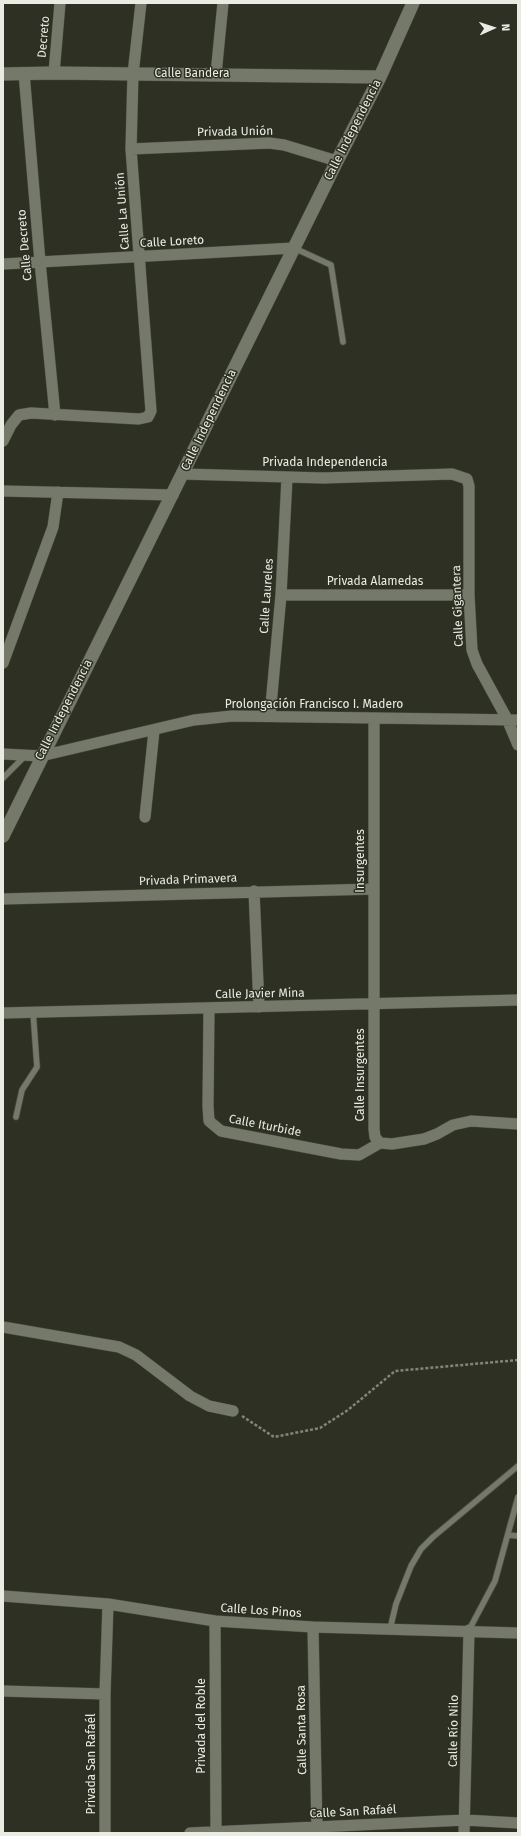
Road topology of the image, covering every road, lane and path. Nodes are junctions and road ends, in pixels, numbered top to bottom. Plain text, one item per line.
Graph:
1 (60, 3) edge
2 (141, 3) edge
3 (223, 3) edge
4 (410, 3) edge
5 (413, 3) edge
6 (24, 73) junction
7 (54, 73) junction
8 (3, 74) edge
9 (133, 74) junction
10 (216, 74) junction
11 (380, 77) junction
12 (132, 149) junction
13 (337, 161) junction
14 (294, 248) junction
15 (139, 257) junction
16 (40, 262) junction
17 (3, 264) edge
18 (343, 342) dead end
19 (55, 415) junction
20 (3, 441) edge
21 (183, 474) junction
22 (287, 478) junction
23 (467, 479) joint
24 (3, 491) edge
25 (58, 492) junction
26 (172, 495) junction
27 (281, 595) junction
28 (469, 595) junction
29 (3, 663) edge
30 (270, 716) junction
31 (374, 718) junction
32 (507, 719) junction
33 (518, 720) edge
34 (154, 730) junction
35 (518, 745) edge
36 (3, 754) edge
37 (27, 755) junction
38 (41, 756) junction
39 (3, 778) edge
40 (145, 817) dead end
41 (3, 836) edge
42 (374, 888) junction
43 (254, 891) junction
44 (3, 900) edge
45 (518, 1000) edge
46 (374, 1004) junction
47 (259, 1007) junction
48 (209, 1008) junction
49 (33, 1011) junction
50 (3, 1013) edge
51 (16, 1117) dead end
52 (518, 1124) edge
53 (380, 1143) junction
54 (3, 1327) edge
55 (518, 1360) edge
56 (233, 1411) joint
57 (518, 1466) edge
58 (518, 1497) edge
59 (508, 1536) junction
60 (518, 1536) edge
61 (3, 1596) edge
62 (108, 1604) junction
63 (215, 1621) junction
64 (313, 1627) junction
65 (390, 1630) junction
66 (469, 1630) junction
67 (518, 1633) edge
68 (3, 1690) edge
69 (105, 1694) junction
70 (465, 1820) junction
71 (518, 1823) edge
72 (317, 1830) edge
73 (216, 1832) junction
74 (106, 1833) edge
75 (190, 1833) edge
76 (464, 1833) edge

1 - 7 street, Decreto
2 - 9 street, Calle La Unión
3 - 10 street
4 - 5 street
5 - 11 street, Calle Independencia
6 - 7 street, Calle Bandera
6 - 8 street, Calle Bandera
6 - 16 street, Calle Decreto
7 - 9 street, Calle Bandera
9 - 10 street, Calle Bandera
9 - 12 street, Calle La Unión
10 - 11 street, Calle Bandera
11 - 13 street, Calle Independencia
12 - 13 street, Privada Unión
12 - 15 street, Calle La Unión
13 - 14 street, Calle Independencia
14 - 15 street, Calle Loreto
14 - 18 lane
14 - 21 street, Calle Independencia
15 - 16 street, Calle Loreto
15 - 19 street, Calle La Unión
16 - 17 street, Calle Loreto
16 - 19 street, Calle Decreto
19 - 20 street
21 - 22 street, Privada Independencia
21 - 26 street, Calle Independencia
22 - 23 street, Privada Independencia
22 - 27 street, Calle Laureles
23 - 28 street, Calle Gigantera
24 - 25 street
25 - 26 street
25 - 29 street
26 - 38 street, Calle Independencia
27 - 28 street, Privada Alamedas
27 - 30 street, Calle Laureles
28 - 32 street, Calle Gigantera
30 - 31 street, Prolongación Francisco I. Madero
30 - 34 street, Prolongación Francisco I. Madero
31 - 32 street, Prolongación Francisco I. Madero
31 - 42 street, Insurgentes
32 - 33 street, Prolongación Francisco I. Madero
32 - 35 street, Calle Gigantera
34 - 38 street, Prolongación Francisco I. Madero
34 - 40 street
36 - 37 street, Prolongación Francisco I. Madero
37 - 38 street, Prolongación Francisco I. Madero
37 - 39 lane
38 - 41 street, Calle Independencia
42 - 43 street, Privada Primavera
42 - 46 street, Insurgentes
43 - 44 street, Privada Primavera
43 - 47 street
45 - 46 street, Calle Javier Mina
46 - 47 street, Calle Javier Mina
46 - 53 street, Calle Insurgentes
47 - 48 street, Calle Javier Mina
48 - 49 street, Calle Javier Mina
48 - 53 street, Calle Iturbide
49 - 50 street, Calle Javier Mina
49 - 51 lane
52 - 53 street
54 - 56 street
55 - 56 path
57 - 65 lane
58 - 59 lane
59 - 60 lane
59 - 66 lane
61 - 62 street, Calle Los Pinos
62 - 63 street, Calle Los Pinos
62 - 69 street, Privada San Rafaél
63 - 64 street, Calle Los Pinos
63 - 73 street, Privada del Roble
64 - 65 street, Calle Los Pinos
64 - 72 street, Calle Santa Rosa
65 - 66 street, Calle Los Pinos
66 - 67 street, Calle Los Pinos
66 - 70 street, Calle Río Nilo
68 - 69 street
69 - 74 street, Privada San Rafaél
70 - 71 street, Calle San Rafaél
70 - 72 street, Calle San Rafaél
70 - 76 street, Calle Río Nilo
72 - 73 street, Calle San Rafaél
73 - 75 street, Calle San Rafaél

